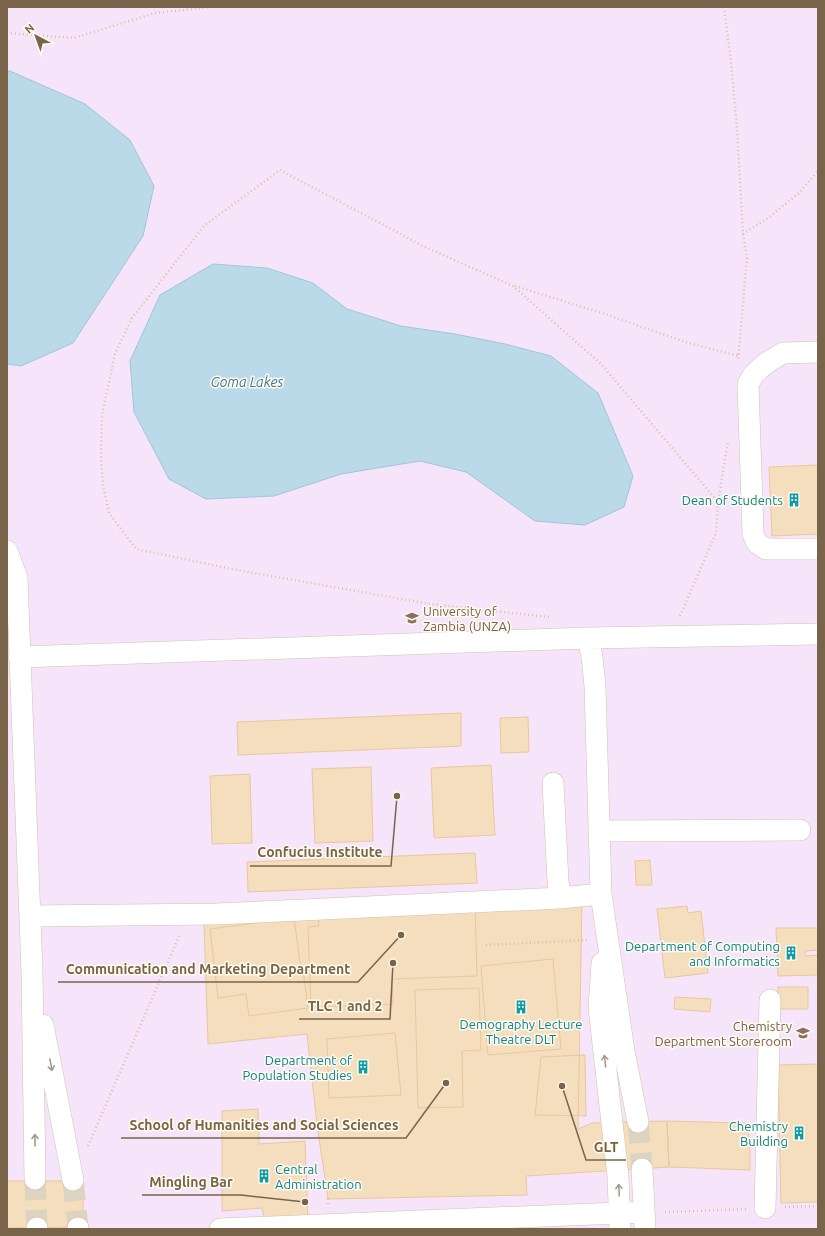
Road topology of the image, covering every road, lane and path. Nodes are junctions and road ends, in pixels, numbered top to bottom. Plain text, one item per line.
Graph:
1 (211, 7) edge
2 (724, 7) edge
3 (7, 33) edge
4 (818, 171) edge
5 (743, 234) junction
6 (513, 286) junction
7 (818, 352) edge
8 (738, 356) junction
9 (738, 364) dead end
10 (728, 441) dead end
11 (718, 502) junction
12 (818, 549) edge
13 (7, 551) edge
14 (552, 617) dead end
15 (677, 623) dead end
16 (818, 634) edge
17 (588, 638) junction
18 (19, 657) junction
19 (553, 783) dead end
20 (800, 830) dead end
21 (598, 832) junction
22 (600, 894) junction
23 (560, 898) junction
24 (189, 914) junction
25 (30, 916) junction
26 (604, 931) junction
27 (486, 945) dead end
28 (32, 972) junction
29 (770, 1000) dead end
30 (638, 1122) tunnel mouth
31 (86, 1151) dead end
32 (642, 1169) tunnel mouth
33 (35, 1179) tunnel mouth
34 (73, 1180) tunnel mouth
35 (818, 1206) edge
36 (765, 1208) junction
37 (620, 1221) edge
38 (645, 1221) edge
39 (220, 1229) edge

1 - 3 path
2 - 5 path
4 - 5 path
5 - 8 path
6 - 8 path
6 - 11 path
6 - 14 path
7 - 12 street
8 - 9 path
10 - 11 path
11 - 15 path
13 - 18 street
16 - 17 street
17 - 18 street
17 - 21 street
18 - 25 street
19 - 23 street
20 - 21 street
21 - 22 street
22 - 23 street
22 - 26 street
23 - 24 street
24 - 25 street
24 - 31 path
25 - 28 street
26 - 27 path
26 - 30 street
37 -> 26 street
33 -> 28 street
28 -> 34 street
29 - 36 street
32 - 38 street
35 - 36 path
36 - 38 path
37 - 38 street
37 - 39 street

